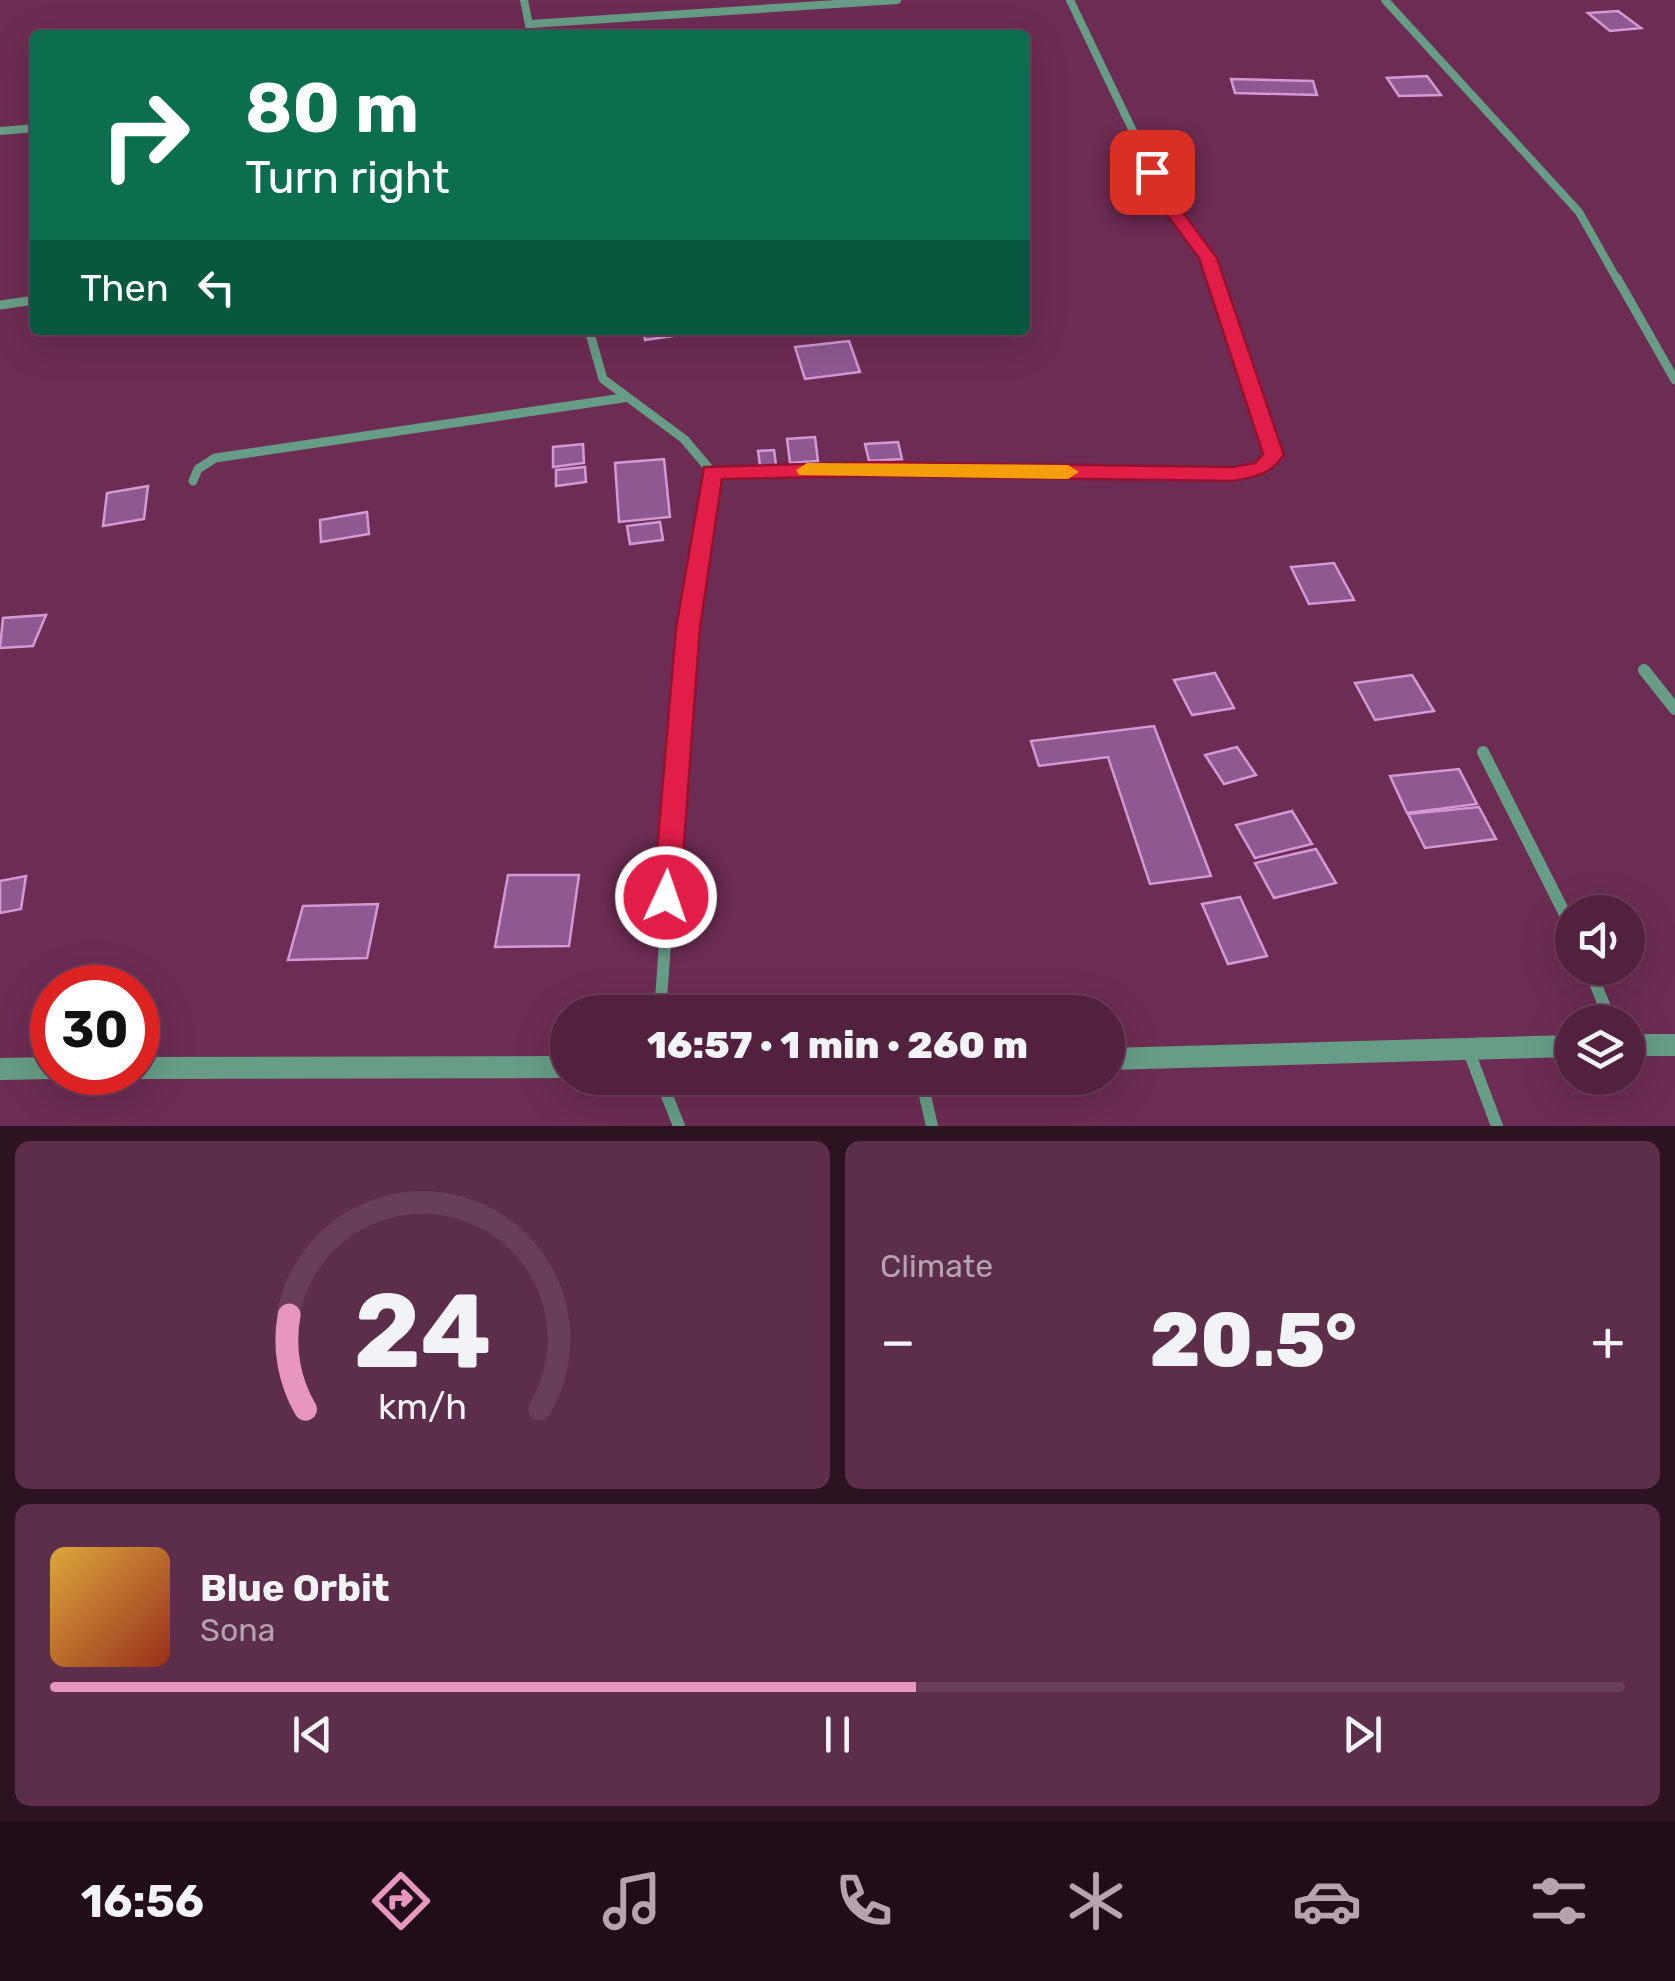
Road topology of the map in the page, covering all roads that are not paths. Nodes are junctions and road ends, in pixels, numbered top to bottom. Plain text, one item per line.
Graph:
1 (524, 0) edge
2 (897, 0) edge
3 (1070, 0) edge
4 (1385, 0) edge
5 (530, 24) junction
6 (530, 30) edge
7 (30, 128) edge
8 (0, 130) edge
9 (30, 301) edge
10 (0, 305) edge
11 (590, 335) edge
12 (1675, 380) edge
13 (624, 398) junction
14 (712, 472) junction
15 (193, 481) dead end
16 (1644, 670) dead end
17 (1675, 710) edge
18 (1483, 752) dead end
19 (1555, 895) edge
20 (661, 995) edge
21 (1645, 1044) edge
22 (1675, 1045) edge
23 (1555, 1047) edge
24 (1468, 1050) junction
25 (1125, 1059) edge
26 (550, 1067) edge
27 (0, 1068) edge
28 (30, 1068) edge
29 (160, 1068) edge
30 (667, 1095) edge
31 (925, 1095) edge
32 (680, 1126) edge
33 (932, 1126) edge
34 (1497, 1126) edge

1 - 5 street
2 - 5 street
3 - 14 street
4 - 12 street
5 - 6 street
7 - 8 street
9 - 10 street
11 - 13 street
13 - 14 street
13 - 15 street
14 - 20 street
16 - 17 street
18 - 19 street
21 - 22 street
23 - 24 street
24 - 25 street
24 - 34 street
26 - 29 street
27 - 28 street
30 - 32 street
31 - 33 street

